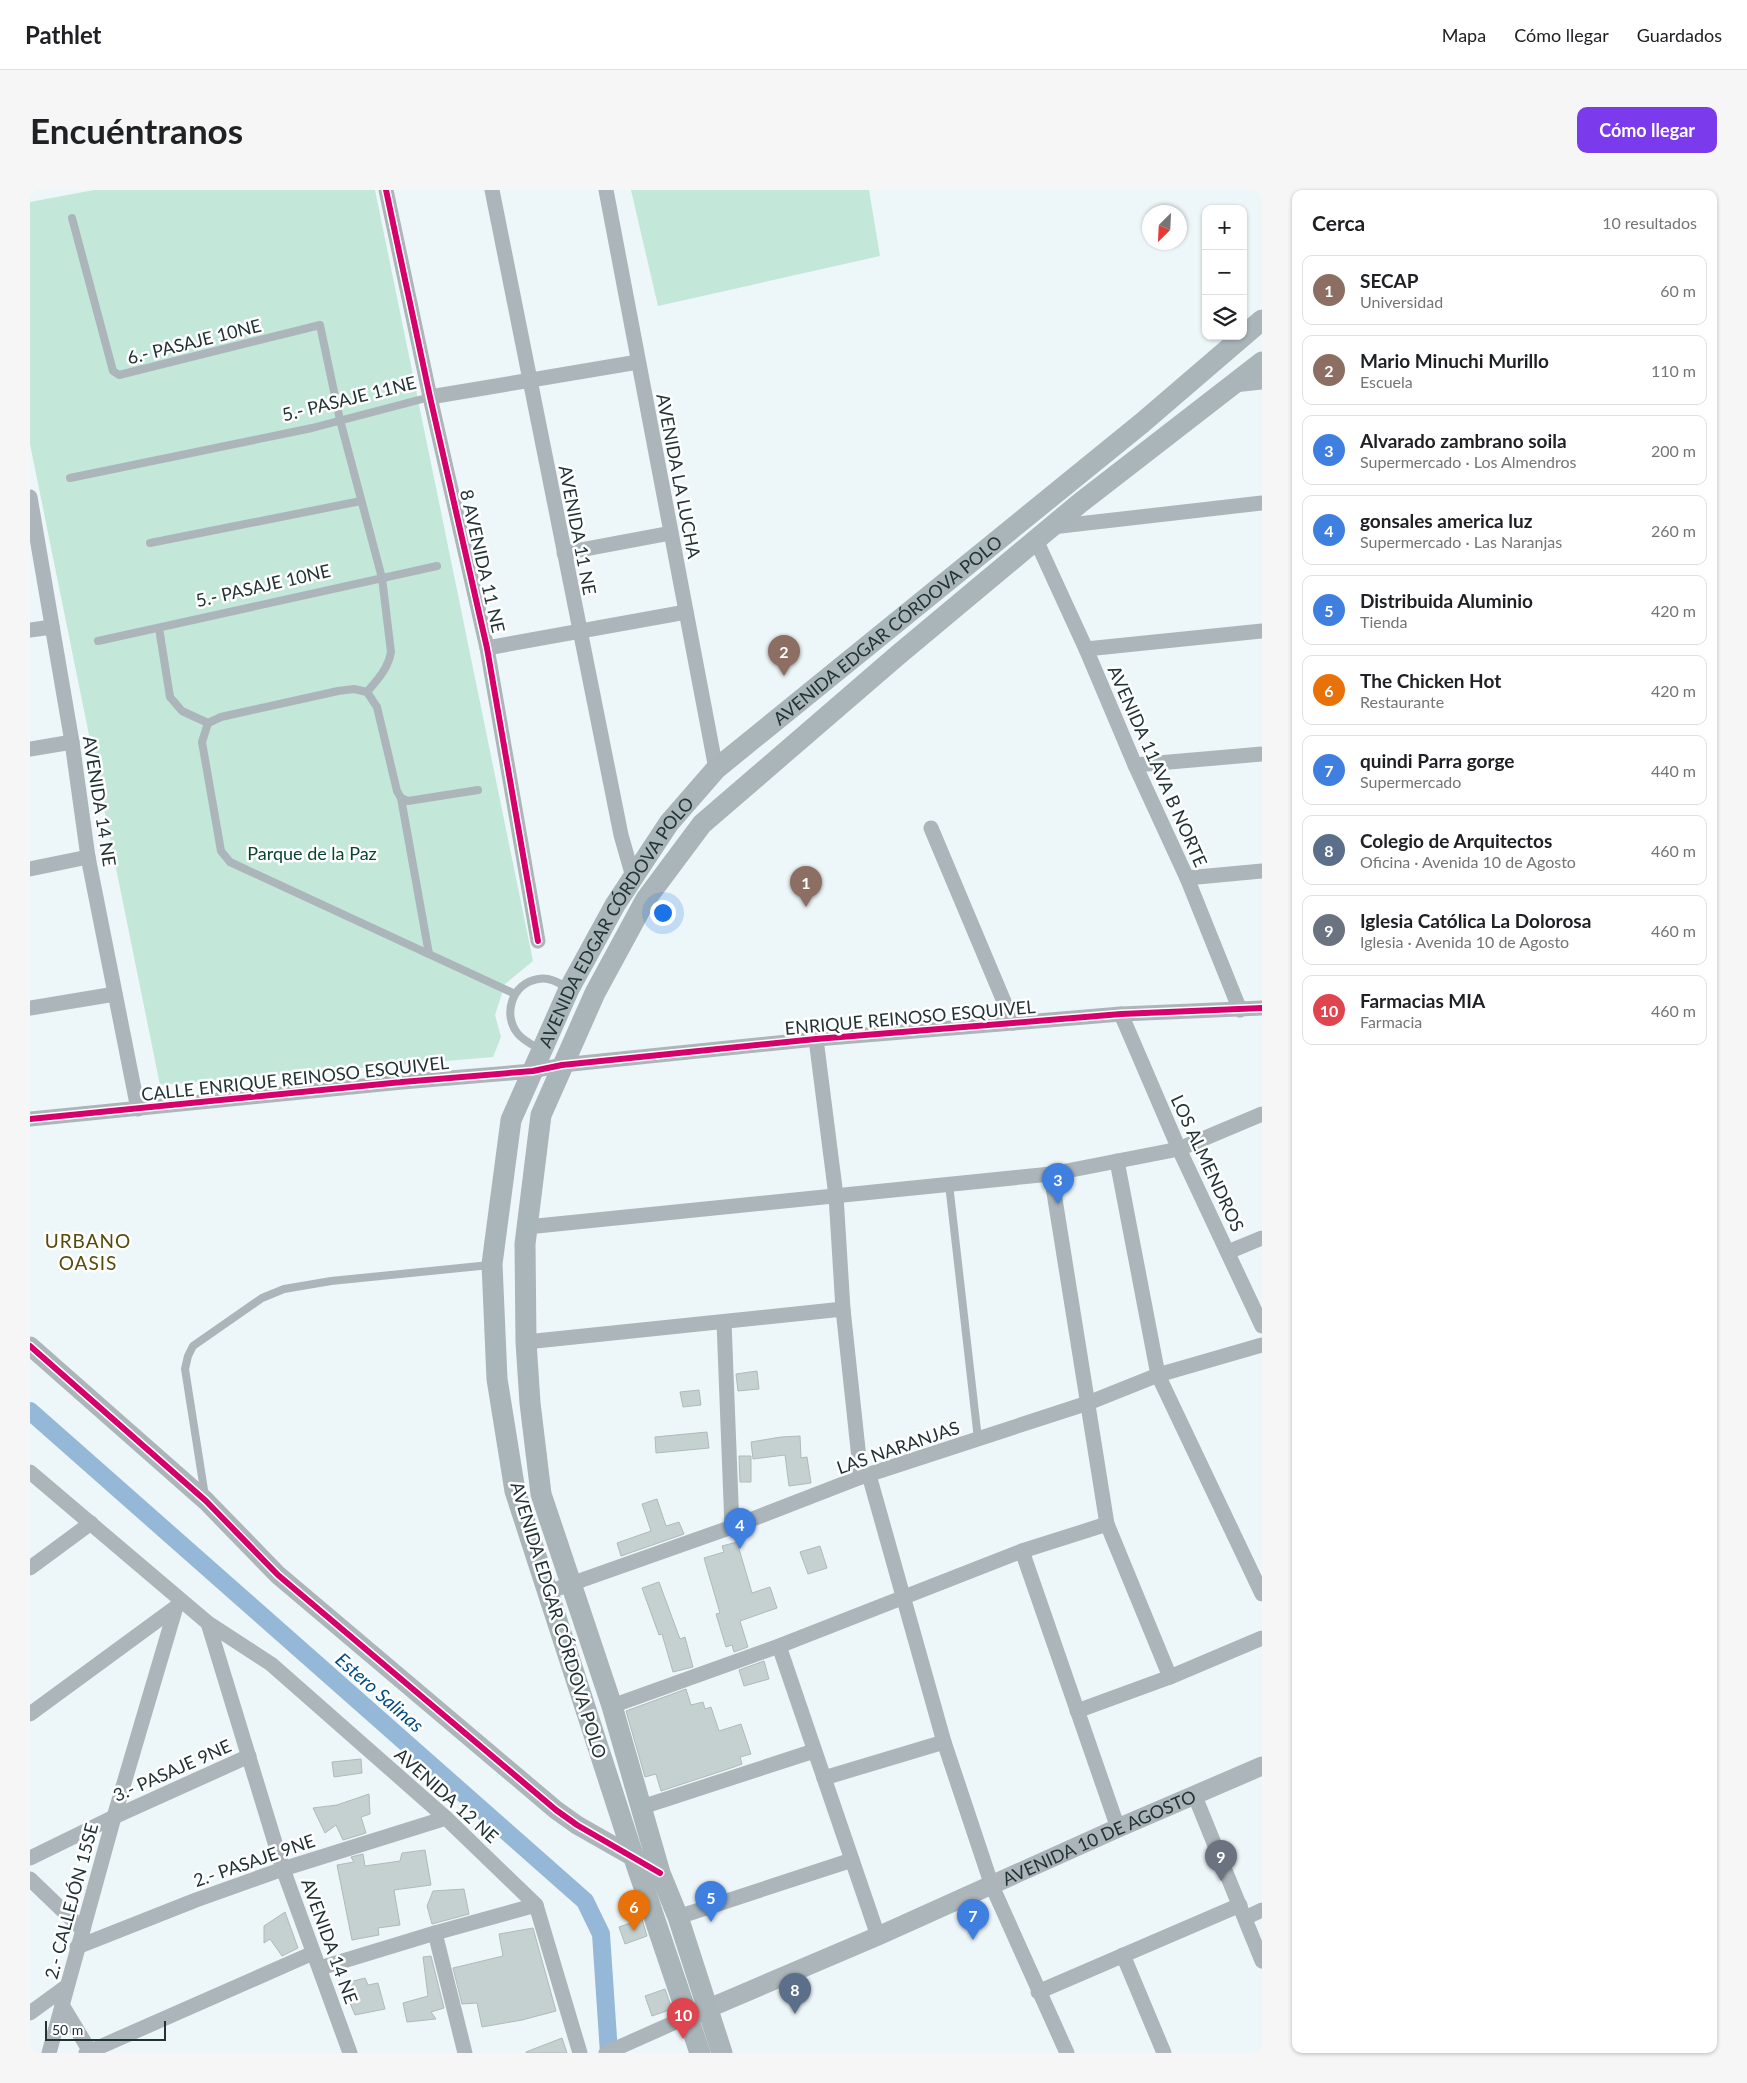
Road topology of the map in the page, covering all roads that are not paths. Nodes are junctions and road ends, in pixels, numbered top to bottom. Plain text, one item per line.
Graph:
1 (386, 190) edge
2 (492, 190) edge
3 (606, 190) edge
4 (72, 218) dead end
5 (1262, 320) edge
6 (638, 362) junction
7 (1262, 362) edge
8 (529, 380) junction
9 (1262, 382) edge
10 (1234, 385) junction
11 (430, 398) junction
12 (340, 420) junction
13 (70, 478) dead end
14 (361, 500) junction
15 (1262, 503) edge
16 (31, 506) edge
17 (671, 533) junction
18 (1044, 533) junction
19 (150, 543) dead end
20 (564, 553) junction
21 (437, 566) dead end
22 (382, 578) junction
23 (686, 612) junction
24 (52, 626) junction
25 (159, 628) junction
26 (30, 630) edge
27 (1262, 631) edge
28 (580, 632) junction
29 (98, 641) dead end
30 (487, 648) junction
31 (1086, 649) junction
32 (367, 692) junction
33 (208, 723) junction
34 (72, 742) junction
35 (30, 748) edge
36 (1262, 754) edge
37 (1135, 765) junction
38 (716, 769) junction
39 (478, 790) dead end
40 (401, 798) junction
41 (931, 828) dead end
42 (88, 857) junction
43 (30, 869) edge
44 (1262, 871) edge
45 (633, 877) junction
46 (1187, 878) junction
47 (538, 941) dead end
48 (429, 954) junction
49 (569, 988) junction
50 (115, 994) junction
51 (515, 994) junction
52 (30, 1008) edge
53 (1262, 1008) edge
54 (1240, 1010) junction
55 (1121, 1014) junction
56 (1013, 1023) junction
57 (816, 1040) junction
58 (542, 1050) junction
59 (562, 1065) junction
60 (533, 1071) junction
61 (138, 1109) junction
62 (1262, 1114) edge
63 (30, 1119) edge
64 (1179, 1149) junction
65 (1117, 1161) junction
66 (1052, 1174) junction
67 (949, 1184) junction
68 (836, 1196) junction
69 (527, 1227) junction
70 (1262, 1238) edge
71 (1228, 1252) junction
72 (492, 1264) junction
73 (843, 1309) junction
74 (724, 1322) junction
75 (1262, 1326) edge
76 (526, 1342) junction
77 (1262, 1345) edge
78 (30, 1346) edge
79 (1158, 1375) junction
80 (1088, 1402) junction
81 (978, 1439) junction
82 (30, 1472) edge
83 (865, 1476) junction
84 (206, 1501) junction
85 (91, 1523) junction
86 (1106, 1524) junction
87 (732, 1527) junction
88 (1022, 1551) junction
89 (30, 1568) edge
90 (570, 1585) junction
91 (548, 1592) junction
92 (1262, 1594) edge
93 (904, 1597) junction
94 (180, 1604) junction
95 (208, 1623) junction
96 (1262, 1638) edge
97 (779, 1646) junction
98 (1170, 1677) junction
99 (612, 1706) junction
100 (1077, 1711) junction
101 (30, 1714) edge
102 (944, 1742) junction
103 (814, 1751) junction
104 (250, 1756) junction
105 (1262, 1766) edge
106 (824, 1778) junction
107 (1194, 1794) junction
108 (642, 1807) junction
109 (114, 1817) junction
110 (446, 1818) junction
111 (1118, 1828) junction
112 (30, 1858) edge
113 (634, 1858) junction
114 (852, 1860) junction
115 (283, 1869) junction
116 (660, 1873) junction
117 (30, 1879) edge
118 (992, 1886) junction
119 (536, 1905) junction
120 (1262, 1910) edge
121 (1242, 1911) junction
122 (678, 1917) junction
123 (83, 1930) junction
124 (435, 1933) junction
125 (878, 1936) junction
126 (77, 1947) junction
127 (313, 1953) junction
128 (1123, 1955) junction
129 (1262, 1961) edge
130 (320, 1968) junction
131 (67, 1986) junction
132 (1038, 1992) junction
133 (62, 2005) junction
134 (30, 2013) edge
135 (699, 2013) junction
136 (345, 2051) edge
137 (89, 2052) edge
138 (49, 2053) edge
139 (465, 2053) edge
140 (580, 2053) edge
141 (606, 2053) edge
142 (700, 2053) edge
143 (722, 2053) edge
144 (1067, 2053) edge
145 (1164, 2053) edge

1 - 11 street, 8 AVENIDA 11 NE
2 - 8 street, AVENIDA 11 NE
3 - 6 street, AVENIDA LA LUCHA
4 - 12 lane, 6.- PASAJE 10NE
5 - 38 main road, AVENIDA EDGAR CÓRDOVA POLO
6 - 8 street, 5.- PASAJE 11NE
6 - 17 street, AVENIDA LA LUCHA
7 - 10 main road, AVENIDA EDGAR CÓRDOVA POLO
8 - 11 street, 5.- PASAJE 11NE
8 - 20 street, AVENIDA 11 NE
9 - 10 street
10 - 18 main road, AVENIDA EDGAR CÓRDOVA POLO
11 - 12 lane, 5.- PASAJE 11NE
11 - 30 street, 8 AVENIDA 11 NE
12 - 13 lane, 5.- PASAJE 11NE
12 - 14 lane
14 - 19 lane
14 - 22 lane
15 - 18 street
16 - 24 street, AVENIDA 14 NE
17 - 20 street
17 - 23 street, AVENIDA LA LUCHA
18 - 31 street, AVENIDA 11AVA B NORTE
18 - 59 main road, AVENIDA EDGAR CÓRDOVA POLO
20 - 28 street, AVENIDA 11 NE
21 - 22 lane, 5.- PASAJE 10NE
22 - 25 lane, 5.- PASAJE 10NE
22 - 32 lane
23 - 28 street
23 - 38 street, AVENIDA LA LUCHA
24 - 26 street
24 - 34 street, AVENIDA 14 NE
25 - 29 lane, 5.- PASAJE 10NE
25 - 33 lane
27 - 31 street
28 - 30 street
28 - 45 street, AVENIDA 11 NE
30 - 47 street, 8 AVENIDA 11 NE
31 - 37 street, AVENIDA 11AVA B NORTE
32 - 33 lane
32 - 40 lane
33 - 48 lane
34 - 35 street
34 - 42 street, AVENIDA 14 NE
36 - 37 street
37 - 46 street, AVENIDA 11AVA B NORTE
38 - 45 main road, AVENIDA EDGAR CÓRDOVA POLO
39 - 40 lane
40 - 48 lane
41 - 56 street
42 - 43 street
42 - 50 street, AVENIDA 14 NE
44 - 46 street
45 - 49 main road, AVENIDA EDGAR CÓRDOVA POLO
46 - 54 street, AVENIDA 11AVA B NORTE
48 - 51 lane
49 - 51 lane
49 - 58 main road, AVENIDA EDGAR CÓRDOVA POLO
50 - 52 street
50 - 61 street, AVENIDA 14 NE
51 - 58 lane
53 - 54 street, ENRIQUE REINOSO ESQUIVEL
54 - 55 street, ENRIQUE REINOSO ESQUIVEL
55 - 56 street, ENRIQUE REINOSO ESQUIVEL
55 - 64 street, LOS ALMENDROS
56 - 57 street, ENRIQUE REINOSO ESQUIVEL
57 - 59 street, ENRIQUE REINOSO ESQUIVEL
57 - 68 street
58 - 60 main road, AVENIDA EDGAR CÓRDOVA POLO
59 - 60 street, CALLE ENRIQUE REINOSO ESQUIVEL
59 - 69 main road, AVENIDA EDGAR CÓRDOVA POLO
60 - 61 street, CALLE ENRIQUE REINOSO ESQUIVEL
60 - 72 main road, AVENIDA EDGAR CÓRDOVA POLO
61 - 63 street, CALLE ENRIQUE REINOSO ESQUIVEL
62 - 64 street
64 - 65 street
64 - 71 street, LOS ALMENDROS
65 - 66 street
65 - 79 street
66 - 67 street
66 - 80 street
67 - 68 street
67 - 81 lane
68 - 69 street
68 - 73 street
69 - 76 main road, AVENIDA EDGAR CÓRDOVA POLO
70 - 71 street
71 - 75 street, LOS ALMENDROS
72 - 84 lane
72 - 91 main road, AVENIDA EDGAR CÓRDOVA POLO
73 - 74 street
73 - 83 street
74 - 76 street
74 - 87 street
76 - 90 main road, AVENIDA EDGAR CÓRDOVA POLO
77 - 79 street, LAS NARANJAS
78 - 84 street
79 - 80 street, LAS NARANJAS
79 - 92 street
80 - 81 street, LAS NARANJAS
80 - 86 street
81 - 83 street, LAS NARANJAS
82 - 85 street
83 - 87 street, LAS NARANJAS
83 - 93 street
84 - 113 street
85 - 89 street
85 - 94 street, AVENIDA 12 NE
86 - 88 street
86 - 98 street
87 - 90 street, LAS NARANJAS
88 - 93 street
88 - 100 street
90 - 91 street, LAS NARANJAS
90 - 99 main road, AVENIDA EDGAR CÓRDOVA POLO
91 - 113 main road, AVENIDA EDGAR CÓRDOVA POLO
93 - 97 street
93 - 102 street
94 - 95 street, AVENIDA 12 NE
94 - 101 street
94 - 109 street, 2.- CALLEJÓN 15SE
95 - 104 street, AVENIDA 14 NE
95 - 110 street, AVENIDA 12 NE
96 - 98 street
97 - 99 street
97 - 103 street
98 - 100 street
99 - 108 main road, AVENIDA EDGAR CÓRDOVA POLO
100 - 111 street
102 - 106 street
102 - 118 street
103 - 106 street
103 - 108 street
104 - 109 street, 3.- PASAJE 9NE
104 - 115 street, AVENIDA 14 NE
105 - 107 street, AVENIDA 10 DE AGOSTO
106 - 114 street
107 - 111 street, AVENIDA 10 DE AGOSTO
107 - 121 street
108 - 116 main road, AVENIDA EDGAR CÓRDOVA POLO
109 - 112 street, 3.- PASAJE 9NE
109 - 123 street, 2.- CALLEJÓN 15SE
110 - 115 street, 2.- PASAJE 9NE
110 - 119 street, AVENIDA 12 NE
111 - 118 street, AVENIDA 10 DE AGOSTO
113 - 116 street
113 - 135 main road, AVENIDA EDGAR CÓRDOVA POLO
114 - 122 street
114 - 125 street
115 - 126 street, 2.- PASAJE 9NE
115 - 127 street, AVENIDA 14 NE
116 - 122 main road, AVENIDA EDGAR CÓRDOVA POLO
117 - 123 street
118 - 125 street, AVENIDA 10 DE AGOSTO
118 - 132 street
119 - 124 street
119 - 140 street, AVENIDA 12 NE
120 - 121 street
121 - 128 street
121 - 129 street
122 - 135 main road, AVENIDA EDGAR CÓRDOVA POLO
123 - 126 street, 2.- CALLEJÓN 15SE
124 - 130 street
124 - 139 street
125 - 135 street, AVENIDA 10 DE AGOSTO
126 - 131 street, 2.- CALLEJÓN 15SE
127 - 130 street, AVENIDA 14 NE
127 - 137 street
128 - 132 street
128 - 145 street
130 - 136 street, AVENIDA 14 NE
131 - 133 street, 2.- CALLEJÓN 15SE
131 - 134 street
132 - 144 street
133 - 137 street
133 - 138 street, 2.- CALLEJÓN 15SE
135 - 141 street, AVENIDA 10 DE AGOSTO
135 - 142 main road, AVENIDA EDGAR CÓRDOVA POLO
135 - 143 main road, AVENIDA EDGAR CÓRDOVA POLO

